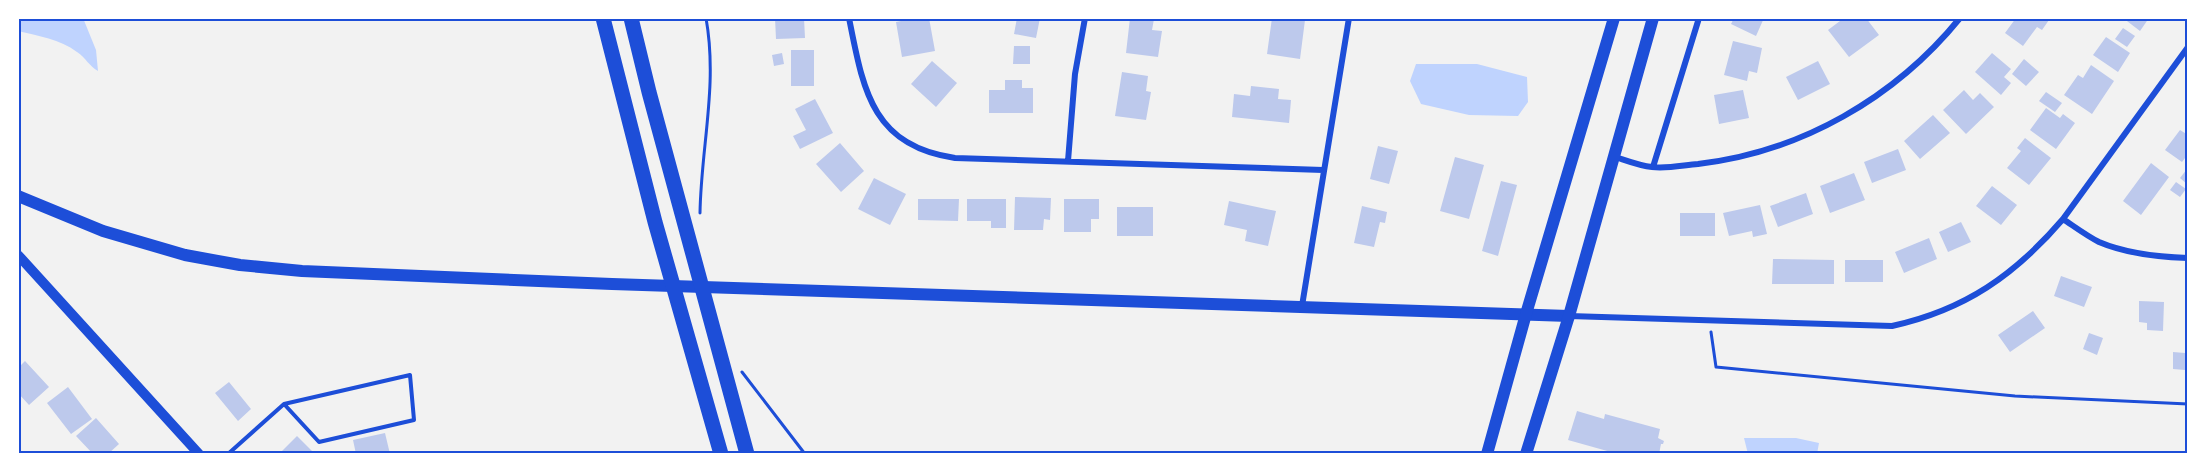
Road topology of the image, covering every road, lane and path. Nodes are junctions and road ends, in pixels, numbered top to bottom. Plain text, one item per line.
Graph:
1 (603, 18) edge
2 (631, 18) edge
3 (706, 18) edge
4 (849, 18) edge
5 (1085, 18) edge
6 (1349, 18) edge
7 (1614, 18) edge
8 (1653, 18) edge
9 (1699, 18) edge
10 (1960, 18) edge
11 (2188, 47) edge
12 (1612, 156) junction
13 (1068, 161) junction
14 (1653, 167) junction
15 (1323, 170) junction
16 (18, 196) edge
17 (2063, 219) junction
18 (700, 220) dead end
19 (18, 255) edge
20 (2188, 258) edge
21 (1302, 306) junction
22 (1526, 314) junction
23 (1569, 316) junction
24 (1709, 320) junction
25 (739, 363) dead end
26 (285, 404) junction
27 (2188, 404) edge
28 (199, 454) edge
29 (228, 454) edge
30 (721, 454) edge
31 (747, 454) edge
32 (805, 454) edge
33 (1486, 454) edge
34 (1526, 454) edge

1 - 30 highway
2 - 31 highway
3 - 18 path
4 - 13 street
5 - 13 street
6 - 15 street
7 - 22 main road
8 - 12 main road
9 - 14 street
10 - 14 street
11 - 17 street
12 - 14 street
12 - 23 main road
13 - 15 street
15 - 21 street
16 - 21 main road
17 - 20 street
17 - 24 street
19 - 28 street
21 - 22 main road
22 - 23 main road
22 - 33 main road
23 - 24 street
23 - 34 main road
24 - 27 path
25 - 32 path
26 - 26 lane
26 - 29 lane

